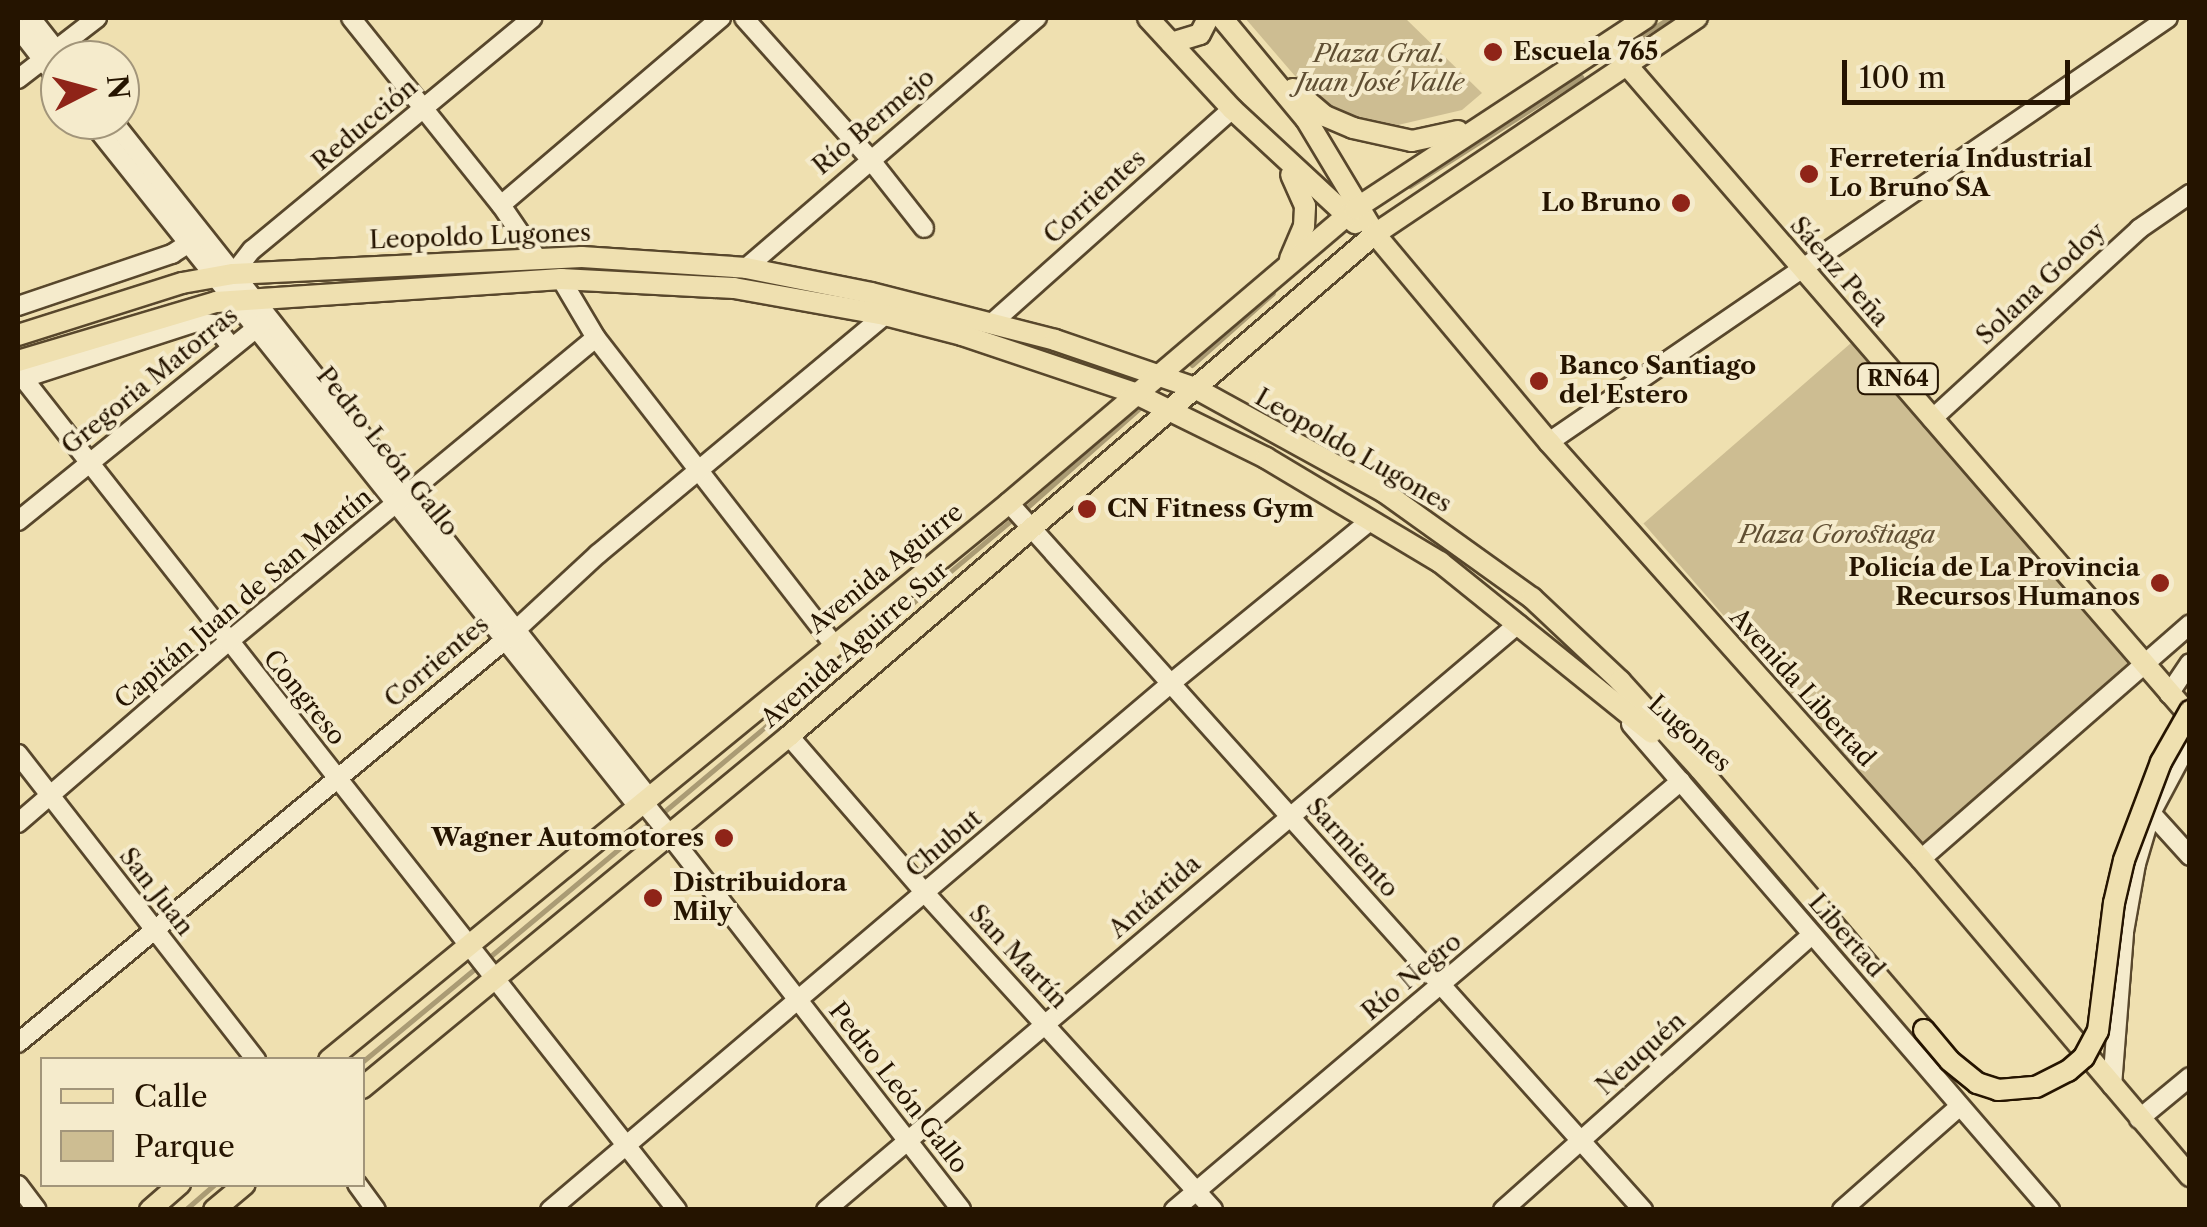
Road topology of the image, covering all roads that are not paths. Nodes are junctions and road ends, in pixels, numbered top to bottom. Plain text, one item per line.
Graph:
1 (31, 18) edge
2 (97, 18) edge
3 (351, 18) edge
4 (532, 18) edge
5 (721, 18) edge
6 (744, 18) edge
7 (1038, 18) edge
8 (1148, 18) edge
9 (1208, 18) edge
10 (1222, 18) edge
11 (1646, 18) edge
12 (1697, 18) edge
13 (2168, 18) edge
14 (18, 28) edge
15 (44, 40) edge
16 (73, 40) edge
17 (1172, 42) junction
18 (1606, 42) junction
19 (40, 46) edge
20 (1626, 63) junction
21 (1264, 64) junction
22 (40, 66) edge
23 (18, 79) edge
24 (424, 108) junction
25 (1232, 109) junction
26 (1497, 116) junction
27 (108, 140) edge
28 (126, 140) edge
29 (1280, 156) junction
30 (870, 158) junction
31 (2190, 194) edge
32 (1361, 204) junction
33 (501, 205) junction
34 (1344, 217) junction
35 (924, 228) dead end
36 (1376, 234) junction
37 (196, 239) junction
38 (535, 256) junction
39 (1288, 264) junction
40 (746, 268) junction
41 (1802, 268) junction
42 (224, 275) junction
43 (562, 279) junction
44 (242, 298) junction
45 (18, 306) edge
46 (885, 316) junction
47 (262, 323) junction
48 (992, 323) junction
49 (18, 335) edge
50 (596, 338) junction
51 (231, 346) junction
52 (19, 373) edge
53 (1153, 377) junction
54 (1195, 388) junction
55 (1134, 393) junction
56 (1169, 410) junction
57 (1932, 419) junction
58 (1549, 442) junction
59 (86, 464) junction
60 (700, 470) junction
61 (402, 499) junction
62 (1019, 516) junction
63 (1371, 520) junction
64 (18, 522) edge
65 (1518, 624) junction
66 (2190, 624) edge
67 (510, 635) junction
68 (228, 642) junction
69 (834, 643) junction
70 (2190, 663) edge
71 (2143, 664) junction
72 (1170, 684) junction
73 (1605, 694) junction
74 (2169, 694) junction
75 (2190, 714) edge
76 (788, 736) junction
77 (2190, 740) edge
78 (18, 754) edge
79 (336, 778) junction
80 (1681, 781) junction
81 (51, 795) junction
82 (644, 803) junction
83 (2151, 812) junction
84 (1738, 813) junction
85 (1288, 815) junction
86 (18, 823) edge
87 (666, 831) junction
88 (2190, 856) edge
89 (1921, 859) junction
90 (925, 893) junction
91 (153, 929) junction
92 (1812, 935) junction
93 (473, 947) junction
94 (493, 972) junction
95 (1442, 984) junction
96 (796, 998) junction
97 (1046, 1025) junction
98 (18, 1042) edge
99 (254, 1057) edge
100 (333, 1057) edge
101 (2190, 1077) edge
102 (365, 1085) edge
103 (2112, 1086) junction
104 (1960, 1106) junction
105 (2139, 1120) junction
106 (1582, 1141) junction
107 (908, 1142) junction
108 (626, 1144) junction
109 (2190, 1176) edge
110 (18, 1185) edge
111 (177, 1187) edge
112 (241, 1187) edge
113 (359, 1187) edge
114 (1196, 1192) junction
115 (37, 1210) edge
116 (150, 1210) edge
117 (214, 1210) edge
118 (376, 1210) edge
119 (550, 1210) edge
120 (676, 1210) edge
121 (826, 1210) edge
122 (961, 1210) edge
123 (1174, 1210) edge
124 (1213, 1210) edge
125 (1503, 1210) edge
126 (1643, 1210) edge
127 (1842, 1210) edge
128 (2050, 1210) edge

1 - 15 street
2 - 16 street
3 - 24 street
4 - 24 street, Reducción
5 - 33 street
6 - 30 street
7 - 30 street, Río Bermejo
8 - 17 main road, Avenida Libertad
9 - 17 main road
10 - 21 main road, Avenida Libertad
11 - 18 main road
12 - 20 main road
13 - 41 street
14 - 19 street
17 - 25 main road, Avenida Libertad
18 - 20 main road, Sáenz Peña / RN64
18 - 26 main road
20 - 36 main road
20 - 41 main road, Sáenz Peña / RN64
21 - 26 main road
21 - 32 main road, Avenida Libertad
22 - 23 street
24 - 33 street
24 - 42 street, Reducción
25 - 29 main road, Avenida Libertad
25 - 48 street, Corrientes
26 - 32 main road
27 - 37 street, Pedro León Gallo
28 - 37 street, Pedro León Gallo
29 - 34 main road, Avenida Libertad
29 - 39 main road
30 - 35 street
30 - 40 street, Río Bermejo
31 - 57 street, Solana Godoy
32 - 34 main road
32 - 36 main road, Avenida Libertad
33 - 38 street
34 - 36 main road, Avenida Libertad
34 - 39 main road
36 - 54 main road, Avenida Aguirre Sur
36 - 58 main road, Avenida Libertad
37 - 42 street, Pedro León Gallo
37 - 45 street
38 - 40 main road, Leopoldo Lugones
38 - 42 main road, Leopoldo Lugones
39 - 53 main road
40 - 48 main road, Leopoldo Lugones
41 - 57 main road, Sáenz Peña / RN64
41 - 58 street
42 - 44 street, Pedro León Gallo
42 - 49 main road, Leopoldo Lugones
43 - 44 main road, Leopoldo Lugones
43 - 46 main road, Leopoldo Lugones
43 - 50 street
44 - 47 street, Pedro León Gallo
44 - 52 main road, Leopoldo Lugones
46 - 55 main road, Leopoldo Lugones
46 - 60 street, Corrientes
47 - 51 street, Gregoria Matorras
47 - 61 street, Pedro León Gallo
48 - 53 main road, Leopoldo Lugones
50 - 60 street
50 - 61 street, Capitán Juan de San Martín
51 - 52 street
51 - 59 street, Gregoria Matorras
52 - 59 street, Congreso
53 - 54 main road, Leopoldo Lugones
53 - 55 main road, Avenida Aguirre
54 - 56 main road, Avenida Aguirre Sur
54 - 84 main road, Leopoldo Lugones
55 - 56 main road, Leopoldo Lugones
55 - 62 main road, Avenida Aguirre
56 - 62 main road, Avenida Aguirre Sur
56 - 63 main road, Leopoldo Lugones
57 - 71 main road, Sáenz Peña / RN64
58 - 89 main road, Avenida Libertad
59 - 64 street, Gregoria Matorras
59 - 68 street, Congreso
60 - 67 street, Corrientes
60 - 69 street
61 - 67 street, Pedro León Gallo
61 - 68 street, Capitán Juan de San Martín
62 - 69 main road, Avenida Aguirre
62 - 72 street, Sarmiento
62 - 76 main road, Avenida Aguirre Sur
63 - 65 main road, Leopoldo Lugones
63 - 72 street, Chubut
65 - 73 main road, Leopoldo Lugones
65 - 85 street, Antártida
66 - 71 street
67 - 79 street, Corrientes
67 - 82 street, Pedro León Gallo
68 - 79 street, Congreso
68 - 81 street, Capitán Juan de San Martín
69 - 82 main road, Avenida Aguirre
70 - 74 street
71 - 74 main road, Sáenz Peña / RN64
71 - 89 street
72 - 85 street, Sarmiento
72 - 90 street, Chubut
73 - 80 street, Libertad
73 - 84 main road, Lugones
74 - 75 main road, Sáenz Peña / RN64
75 - 84 main road, Leopoldo Lugones, bridge
76 - 87 main road, Avenida Aguirre Sur
76 - 90 street, San Martín
77 - 83 street
78 - 81 street, San Juan
79 - 91 street, Corrientes
79 - 93 street, Congreso
80 - 92 street, Libertad
80 - 95 street, Río Negro
81 - 86 street, Capitán Juan de San Martín
81 - 91 street, San Juan
82 - 87 street, Pedro León Gallo
82 - 93 main road
83 - 88 street
83 - 103 street
85 - 95 street, Sarmiento
85 - 97 street, Antártida
87 - 94 main road, Avenida Aguirre Sur
87 - 96 street, Pedro León Gallo
89 - 103 main road, Avenida Libertad
90 - 96 street, Chubut
90 - 97 street, San Martín
91 - 98 street, Corrientes
91 - 99 street, San Juan
92 - 104 street, Libertad
92 - 106 street, Neuquén
93 - 94 street, Congreso
93 - 100 main road
94 - 102 main road, Avenida Aguirre Sur
94 - 108 street
95 - 106 street, Sarmiento
95 - 114 street, Río Negro
96 - 107 street, Pedro León Gallo
96 - 108 street, Chubut
97 - 107 street, Antártida
97 - 114 street, San Martín
101 - 105 street
103 - 105 main road, Avenida Libertad
104 - 127 street
104 - 128 street, Libertad
105 - 109 main road, Avenida Libertad
106 - 125 street, Neuquén
106 - 126 street, Sarmiento
107 - 121 street, Antártida
107 - 122 street, Pedro León Gallo
108 - 119 street, Chubut
108 - 120 street
110 - 115 street
111 - 116 main road
112 - 117 main road
113 - 118 street
114 - 123 street, Río Negro
114 - 124 street, San Martín

